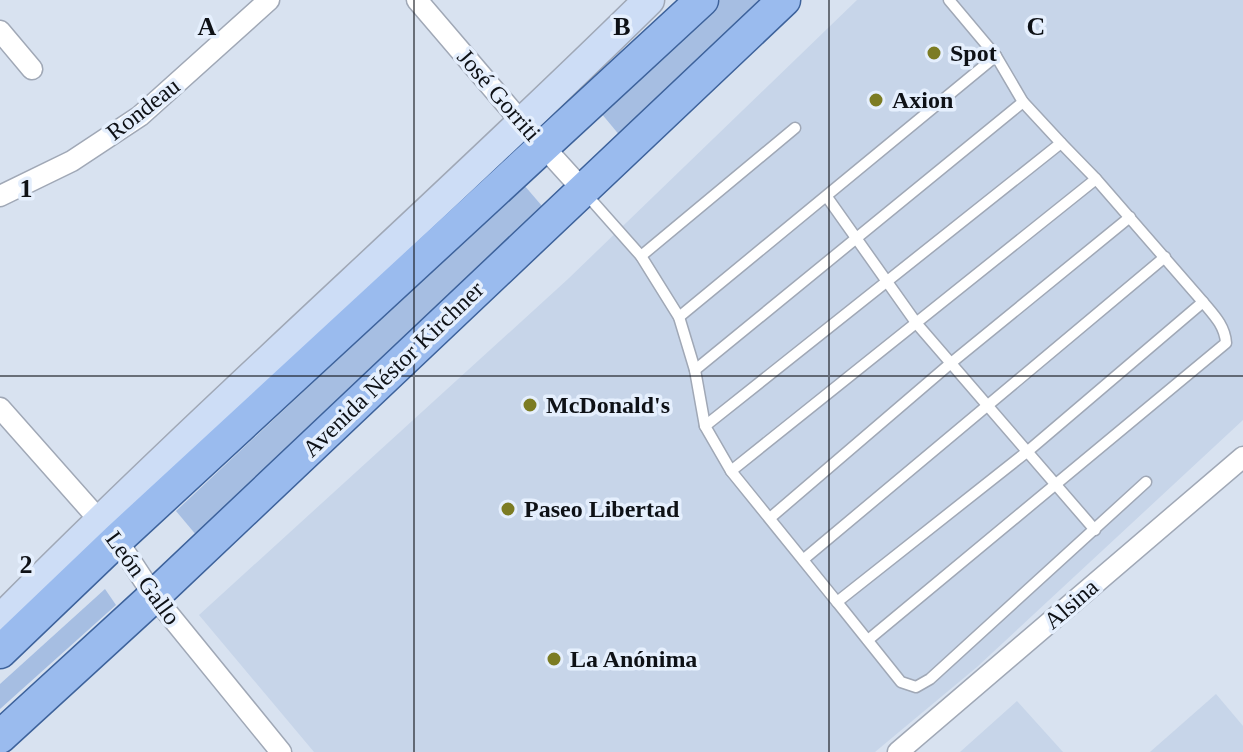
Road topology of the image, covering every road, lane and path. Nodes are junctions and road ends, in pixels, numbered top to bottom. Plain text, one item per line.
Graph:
1 (269, 0) edge
2 (417, 0) edge
3 (649, 0) edge
4 (702, 0) edge
5 (784, 0) edge
6 (949, 0) edge
7 (0, 31) edge
8 (996, 56) junction
9 (32, 69) dead end
10 (1023, 102) junction
11 (795, 128) dead end
12 (533, 136) junction
13 (1061, 143) junction
14 (1096, 179) junction
15 (582, 189) junction
16 (0, 196) edge
17 (827, 197) junction
18 (1130, 217) junction
19 (857, 238) junction
20 (641, 256) junction
21 (1165, 257) junction
22 (887, 283) junction
23 (1203, 302) junction
24 (679, 317) junction
25 (917, 324) junction
26 (951, 363) junction
27 (695, 370) junction
28 (986, 407) junction
29 (0, 408) edge
30 (705, 426) junction
31 (1028, 451) junction
32 (1243, 457) edge
33 (731, 471) junction
34 (1146, 482) dead end
35 (1056, 484) junction
36 (770, 518) junction
37 (108, 530) junction
38 (1095, 530) junction
39 (804, 559) junction
40 (154, 596) junction
41 (837, 602) junction
42 (0, 620) edge
43 (868, 640) junction
44 (0, 652) edge
45 (0, 737) edge
46 (281, 752) edge
47 (898, 752) edge

1 - 16 street, Rondeau
2 - 12 street, José Gorriti
3 - 12 main road
4 - 12 main road
5 - 15 main road, Avenida Néstor Kirchner
6 - 8 lane
7 - 9 street
8 - 10 lane
8 - 17 lane
10 - 13 lane
10 - 19 lane
11 - 20 lane
12 - 15 street, José Gorriti
12 - 37 main road
13 - 14 lane
13 - 22 lane
14 - 18 lane
14 - 25 lane
15 - 20 lane
15 - 40 main road, Avenida Néstor Kirchner
17 - 19 lane
17 - 24 lane
18 - 21 lane
18 - 26 lane
19 - 22 lane
19 - 27 lane
20 - 24 lane
21 - 23 lane
21 - 28 lane
22 - 25 lane
22 - 30 lane
23 - 31 lane
23 - 35 lane
24 - 27 lane
25 - 26 lane
25 - 33 lane
26 - 28 lane
26 - 36 lane
27 - 30 lane
28 - 31 lane
28 - 39 lane
29 - 37 street, León Gallo
30 - 33 lane
31 - 35 lane
31 - 41 lane
32 - 47 street, Alsina
33 - 36 lane
34 - 38 lane
35 - 38 lane
35 - 43 lane
36 - 39 lane
37 - 40 street, León Gallo
37 - 42 main road
37 - 44 main road
38 - 43 lane
39 - 41 lane
40 - 45 main road, Avenida Néstor Kirchner
40 - 46 street, León Gallo
41 - 43 lane

